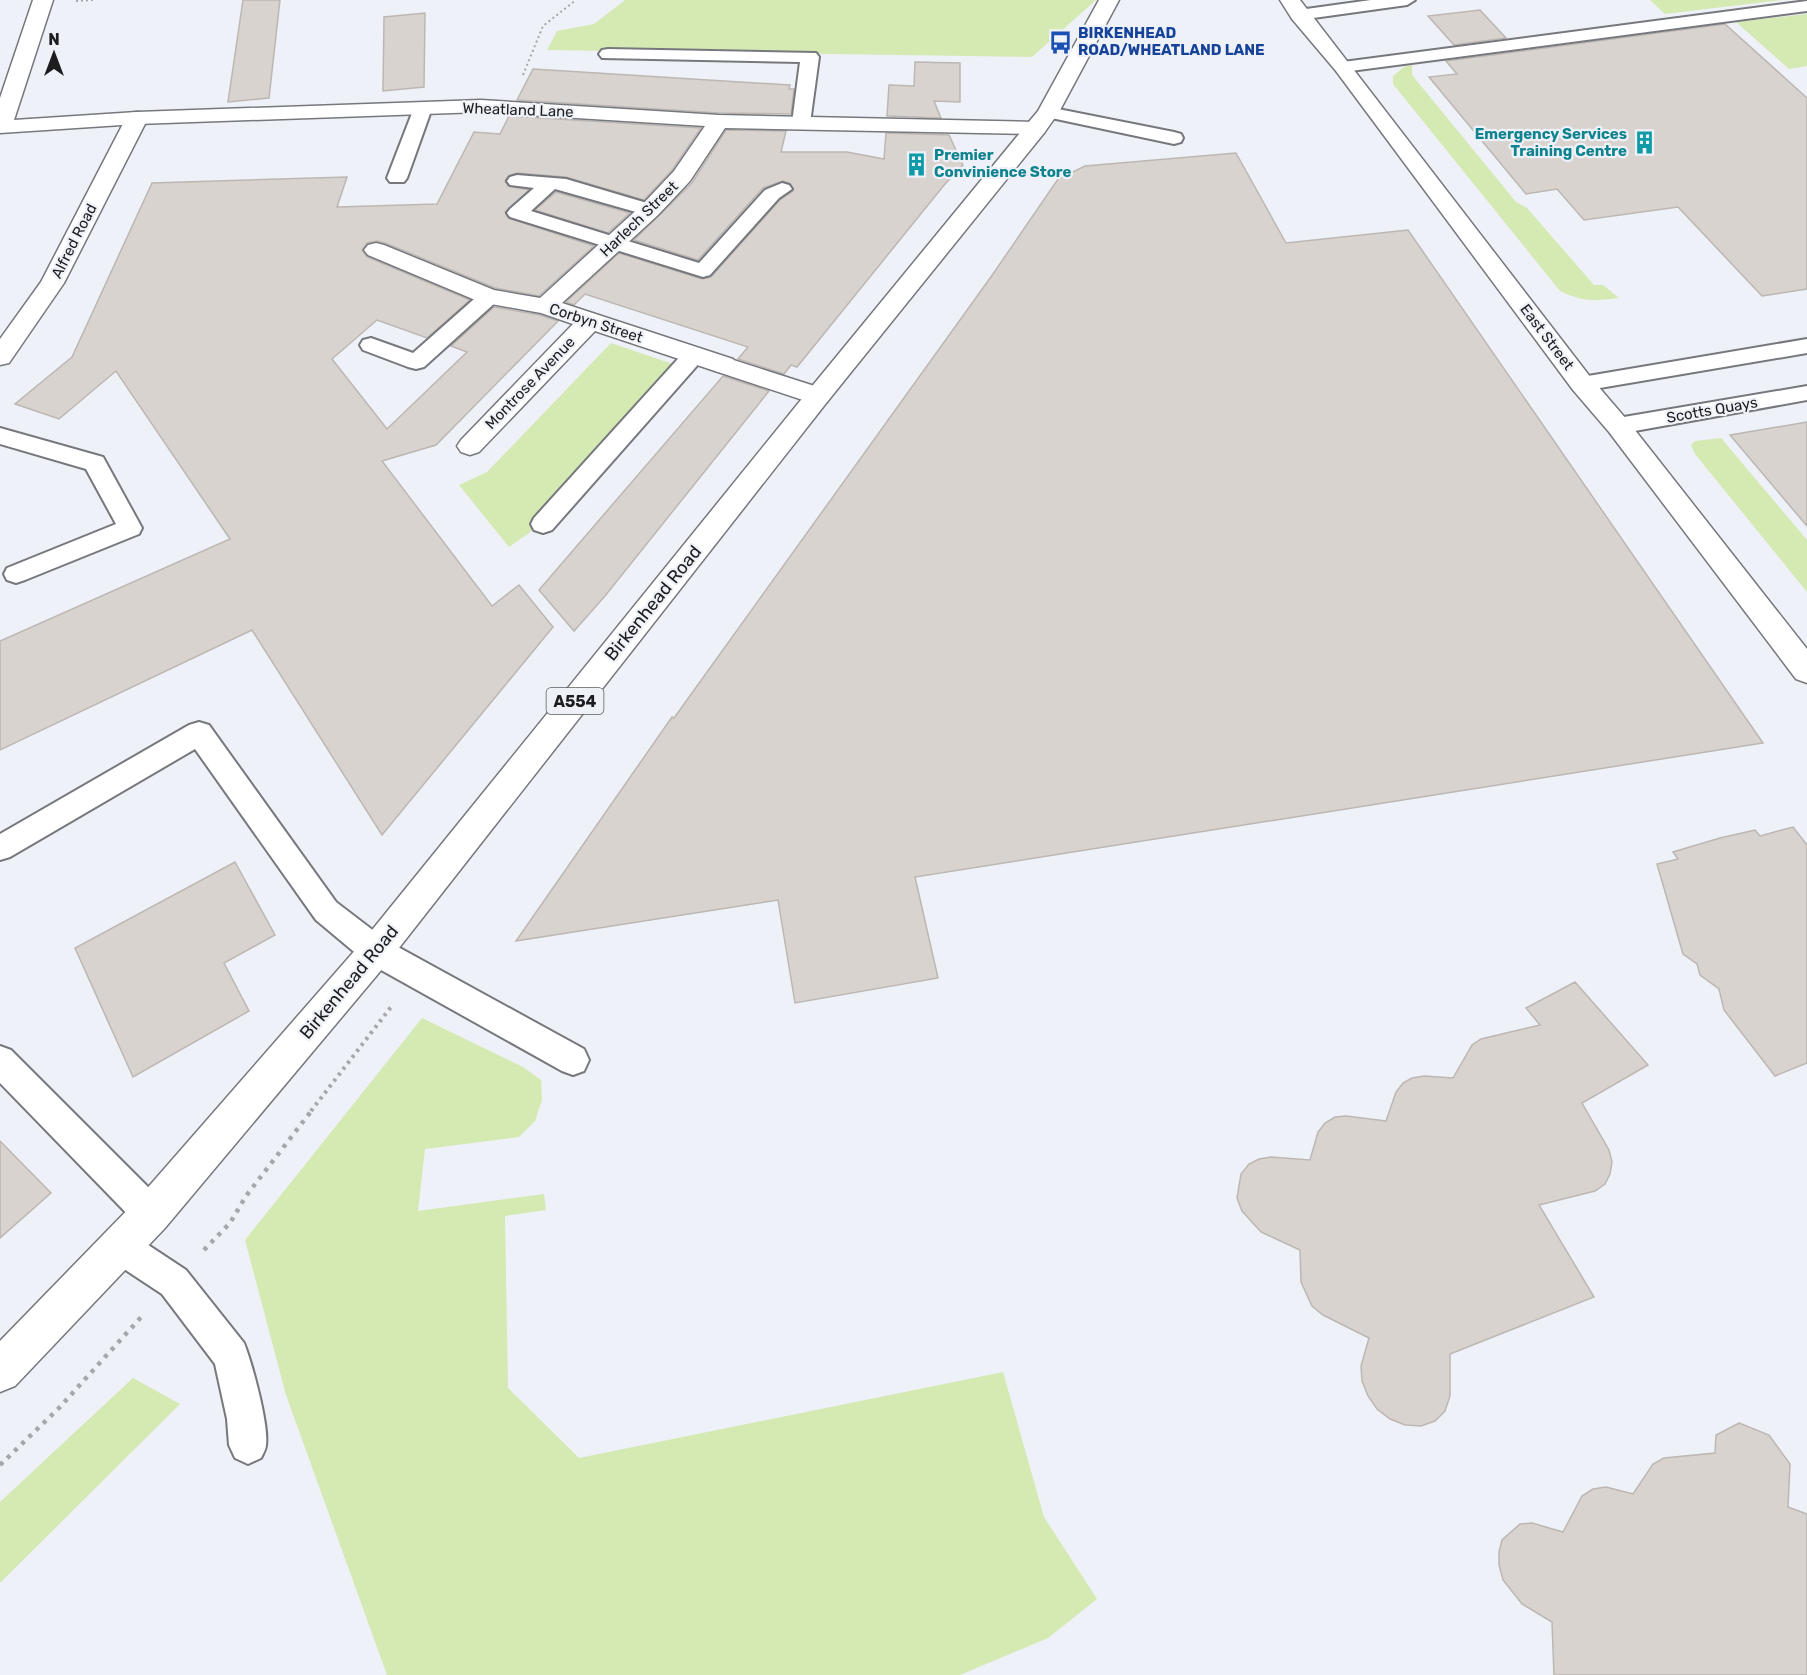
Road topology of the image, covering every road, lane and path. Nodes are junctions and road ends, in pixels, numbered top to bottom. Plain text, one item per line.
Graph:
1 (43, 0) edge
2 (576, 0) edge
3 (1109, 0) edge
4 (1407, 0) edge
5 (1807, 6) edge
6 (1295, 7) edge
7 (608, 54) dead end
8 (1343, 67) junction
9 (423, 108) junction
10 (510, 108) junction
11 (137, 118) junction
12 (1042, 120) junction
13 (719, 121) junction
14 (801, 123) junction
15 (1, 127) edge
16 (1174, 138) dead end
17 (397, 178) dead end
18 (517, 181) dead end
19 (551, 183) junction
20 (782, 189) dead end
21 (650, 210) junction
22 (614, 245) junction
23 (376, 250) dead end
24 (489, 297) junction
25 (545, 306) junction
26 (590, 321) junction
27 (371, 345) dead end
28 (1807, 346) edge
29 (694, 355) junction
30 (0, 357) edge
31 (1582, 384) junction
32 (1807, 393) edge
33 (818, 396) junction
34 (1618, 426) junction
35 (0, 436) edge
36 (470, 446) dead end
37 (543, 524) dead end
38 (16, 574) dead end
39 (1807, 671) edge
40 (0, 848) edge
41 (376, 951) junction
42 (573, 1060) dead end
43 (0, 1061) edge
44 (151, 1214) junction
45 (121, 1247) junction
46 (98, 1363) dead end
47 (0, 1371) edge
48 (248, 1444) dead end
49 (0, 1465) edge

1 - 15 street
2 - 10 path
3 - 12 street, Birkenhead Road / A554
4 - 6 lane
5 - 8 lane
6 - 8 street, East Street
7 - 14 lane
8 - 31 street, East Street
9 - 10 street, Wheatland Lane
9 - 11 street, Wheatland Lane
9 - 17 lane
10 - 13 street, Wheatland Lane
11 - 15 street, Wheatland Lane
11 - 30 street, Alfred Road
12 - 14 street, Wheatland Lane
12 - 16 lane
12 - 33 street, Birkenhead Road / A554
13 - 14 street, Wheatland Lane
13 - 21 street, Harlech Street
18 - 19 lane
19 - 21 lane
19 - 22 lane
20 - 22 lane
21 - 22 street, Harlech Street
22 - 25 street, Harlech Street
23 - 24 street, Corbyn Street
24 - 25 street, Corbyn Street
24 - 27 lane
25 - 26 street, Corbyn Street
26 - 29 street, Corbyn Street
26 - 36 street, Montrose Avenue
28 - 31 lane
29 - 33 street, Corbyn Street
29 - 37 lane
31 - 34 street, East Street
32 - 34 lane, Scotts Quays
33 - 41 street, Birkenhead Road / A554
34 - 39 street, East Street
35 - 38 lane
40 - 41 lane
41 - 42 lane
41 - 44 street, Birkenhead Road / A554
43 - 44 lane
44 - 45 street, Birkenhead Road / A554
45 - 47 street, Birkenhead Road / A554
45 - 48 lane
46 - 49 path

